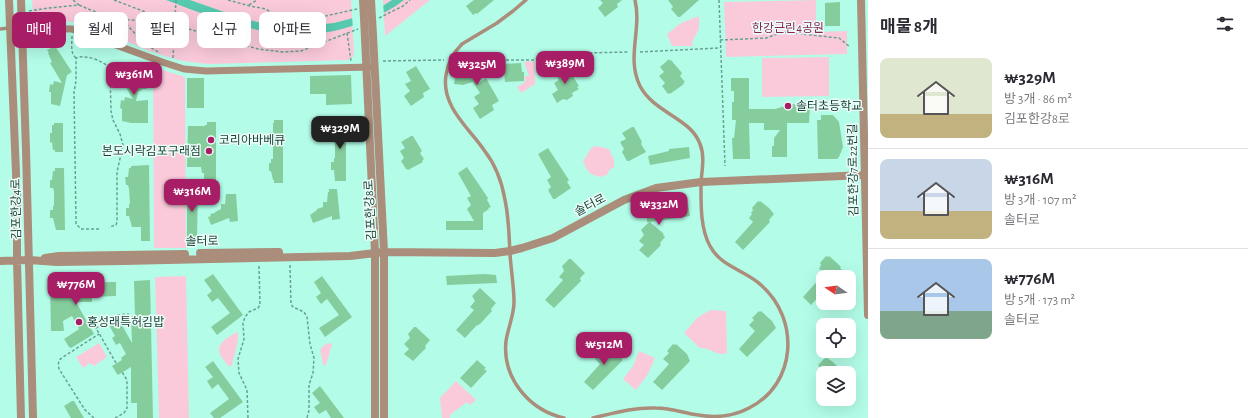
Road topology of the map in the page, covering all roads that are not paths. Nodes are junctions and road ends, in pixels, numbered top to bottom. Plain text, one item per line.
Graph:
1 (9, 0) edge
2 (21, 0) edge
3 (363, 0) edge
4 (371, 0) edge
5 (526, 0) edge
6 (635, 0) edge
7 (861, 0) edge
8 (21, 12) edge
9 (10, 28) junction
10 (0, 29) edge
11 (66, 29) edge
12 (369, 36) junction
13 (22, 48) edge
14 (365, 67) junction
15 (374, 67) junction
16 (865, 175) junction
17 (702, 182) junction
18 (510, 251) junction
19 (384, 252) junction
20 (375, 253) junction
21 (17, 260) junction
22 (29, 260) junction
23 (0, 261) edge
24 (868, 315) edge
25 (21, 418) edge
26 (33, 418) edge
27 (375, 418) edge
28 (384, 418) edge
29 (564, 418) edge
30 (592, 418) edge

1 - 9 street, 김포한강4로
2 - 8 street, 김포한강4로
3 - 12 street, 김포한강8로, bridge
4 - 12 street, 김포한강8로, bridge
5 - 18 lane
6 - 17 lane
7 - 16 street, 김포한강7로22번길
9 - 10 lane
9 - 21 street, 김포한강4로
11 - 14 street
12 - 14 street, 김포한강8로
12 - 15 street, 김포한강8로
13 - 22 street, 김포한강4로
14 - 15 street
14 - 20 street, 김포한강8로
15 - 19 street, 김포한강8로
16 - 17 street, 솔터로
16 - 24 street, 김포한강7로22번길
17 - 18 street, 솔터로
17 - 30 lane
18 - 19 street, 솔터로
18 - 29 lane
19 - 20 street, 솔터로
19 - 28 street, 김포한강8로
20 - 22 street, 솔터로
20 - 22 street, 솔터로
20 - 27 street, 김포한강8로
21 - 22 street, 솔터로
21 - 23 street, 솔터로
21 - 25 street, 김포한강4로
22 - 26 street, 김포한강4로

